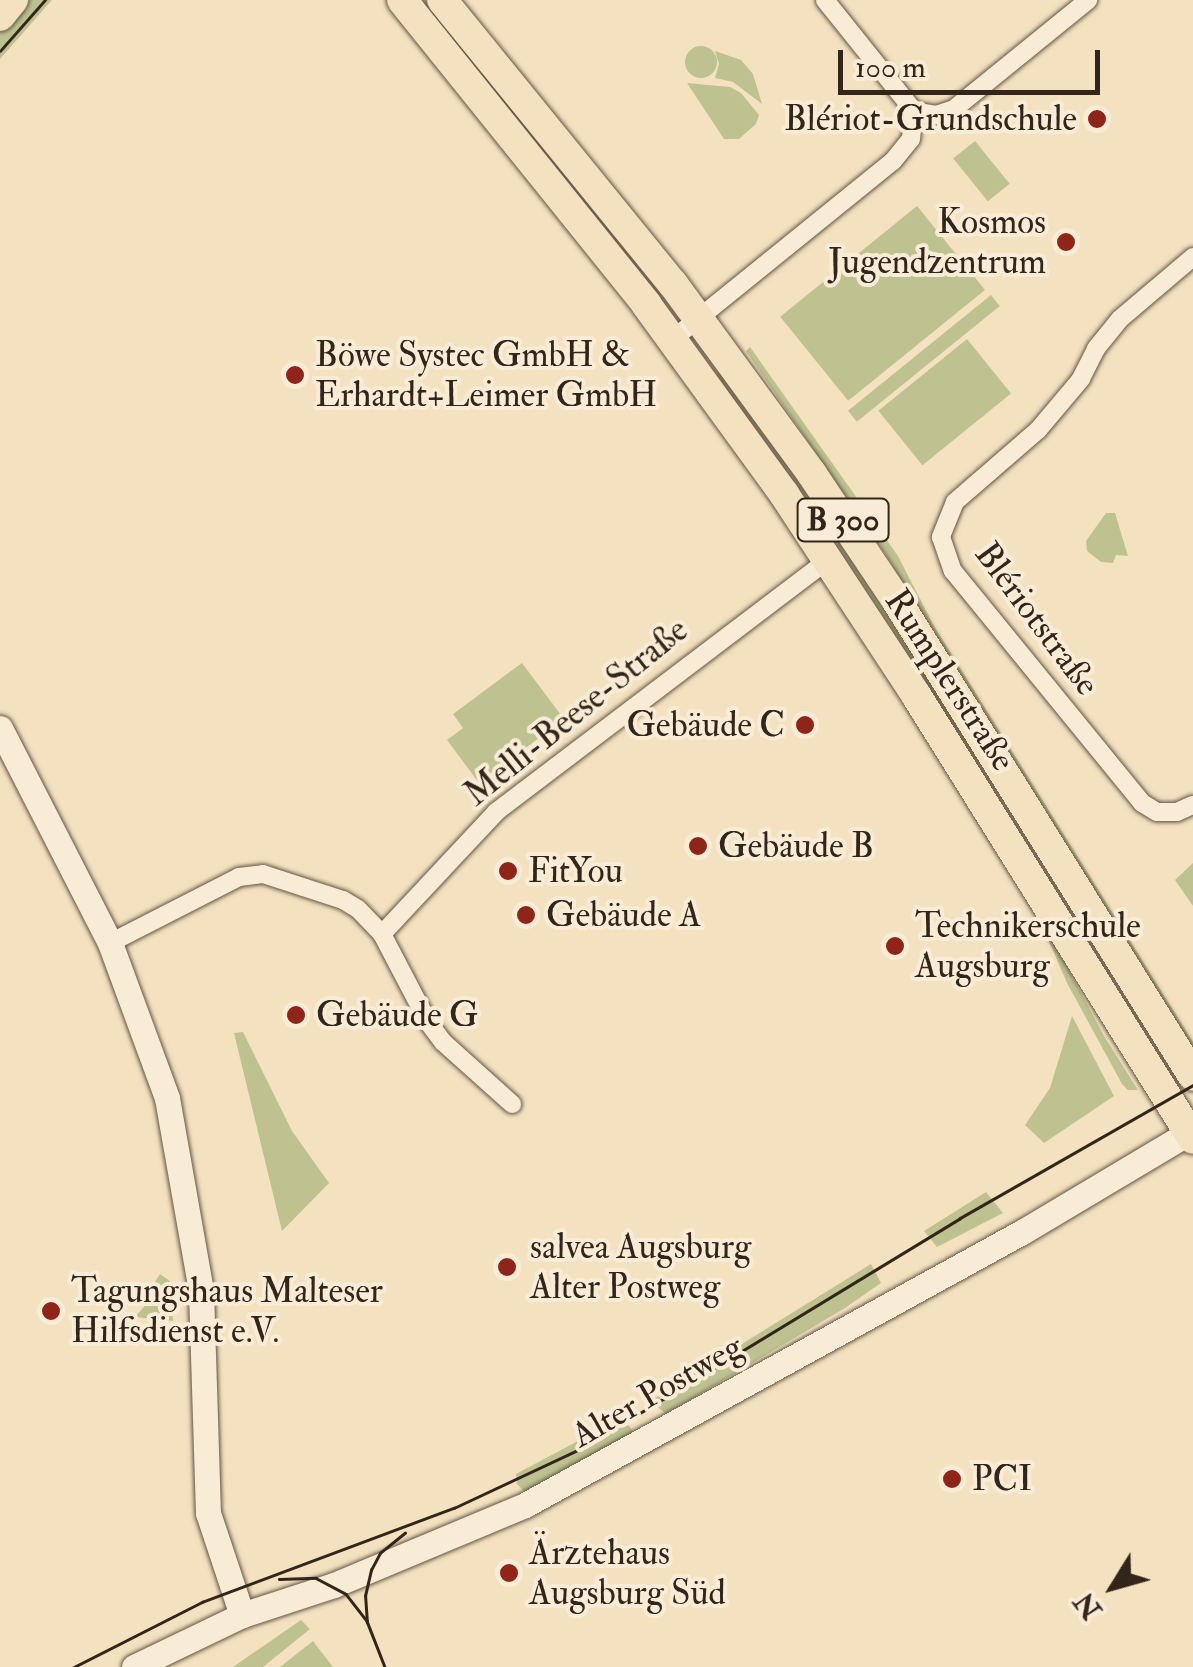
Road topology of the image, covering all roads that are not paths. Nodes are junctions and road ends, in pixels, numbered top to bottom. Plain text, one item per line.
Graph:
1 (13, 0) edge
2 (402, 0) edge
3 (442, 0) edge
4 (825, 0) edge
5 (1081, 3) edge
6 (0, 16) edge
7 (914, 111) junction
8 (1193, 258) edge
9 (700, 320) junction
10 (672, 339) junction
11 (828, 560) junction
12 (0, 728) edge
13 (1193, 805) edge
14 (382, 934) junction
15 (110, 943) junction
16 (1193, 1076) edge
17 (512, 1104) dead end
18 (1192, 1134) edge
19 (242, 1615) junction
20 (134, 1667) edge

1 - 6 main road
2 - 10 main road, Rumplerstraße / B 300
3 - 9 main road, Rumplerstraße / B 300
4 - 7 street
5 - 7 street
7 - 9 street
8 - 13 street, Blériotstraße
9 - 10 street
9 - 16 main road, Rumplerstraße / B 300
10 - 11 main road, Rumplerstraße / B 300
11 - 14 street, Melli-Beese-Straße
11 - 18 main road, Rumplerstraße / B 300
12 - 15 street
14 - 15 street
14 - 17 street
15 - 19 street
18 - 19 street, Alter Postweg
19 - 20 street, Alter Postweg

